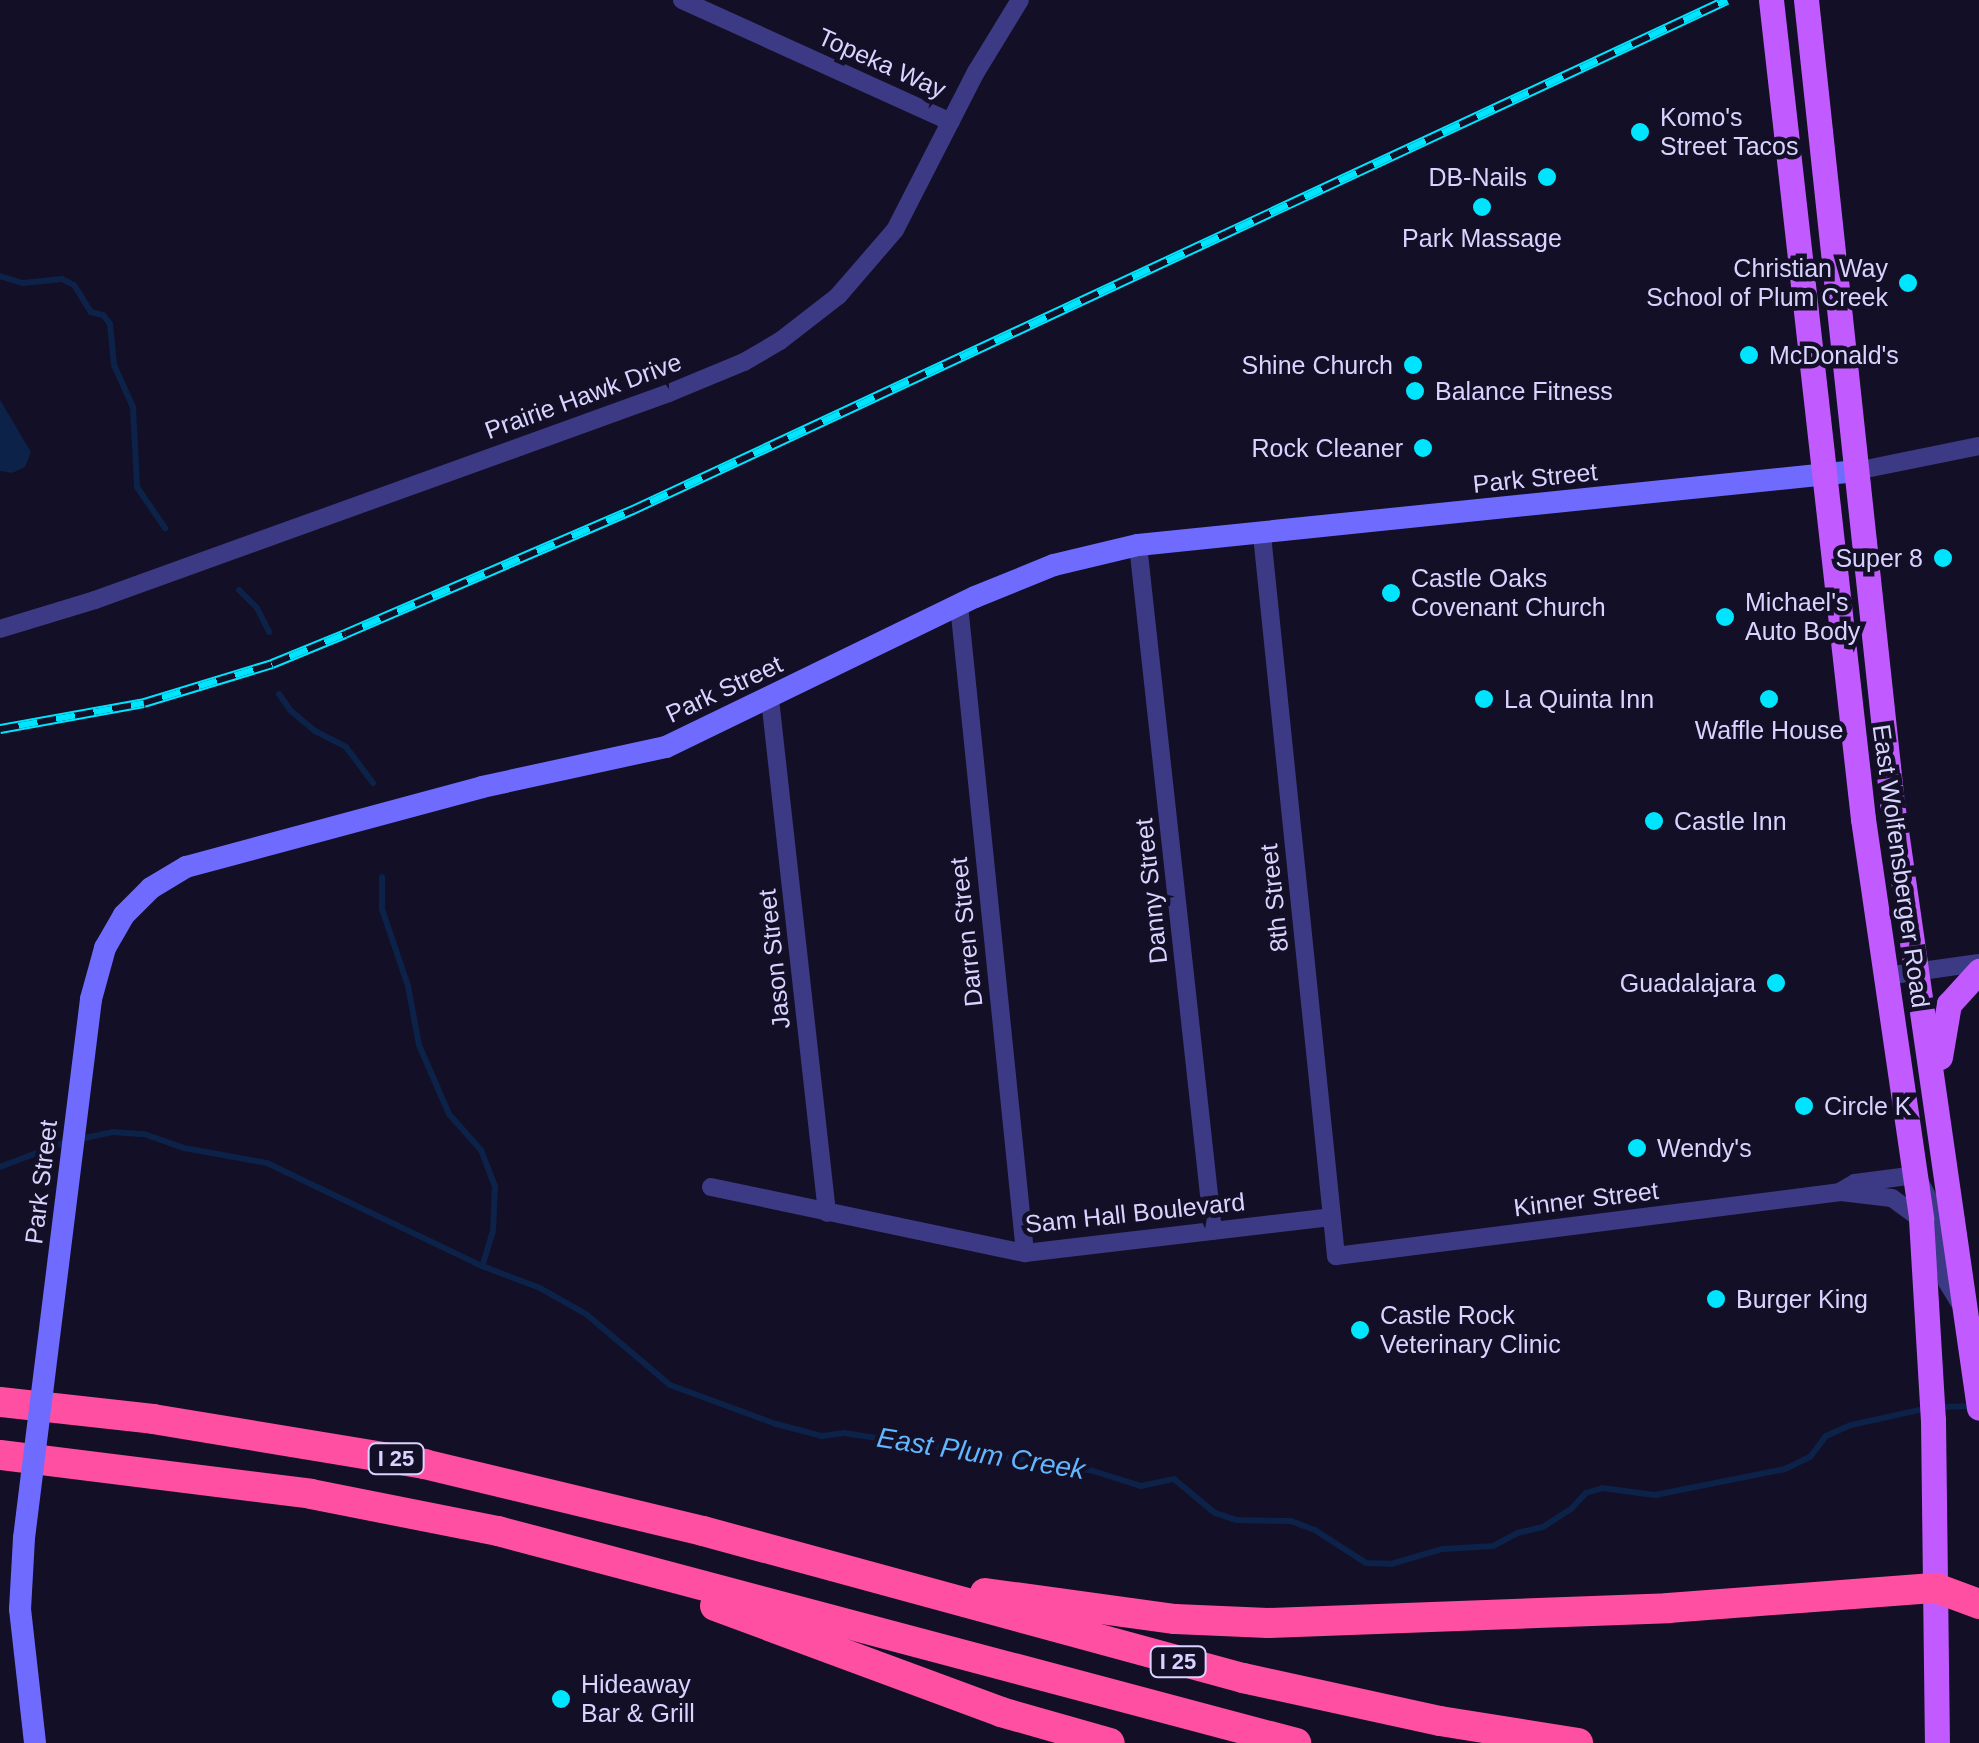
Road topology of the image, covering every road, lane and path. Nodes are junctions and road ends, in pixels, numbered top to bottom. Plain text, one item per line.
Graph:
1 (682, 0) edge
2 (1020, 0) edge
3 (1772, 0) edge
4 (1806, 0) edge
5 (951, 122) junction
6 (1979, 446) edge
7 (1856, 470) junction
8 (1825, 475) junction
9 (1262, 535) junction
10 (1138, 545) junction
11 (959, 605) junction
12 (0, 629) edge
13 (770, 699) junction
14 (1979, 963) edge
15 (1979, 971) edge
16 (1917, 972) junction
17 (1886, 976) junction
18 (1940, 1132) junction
19 (1916, 1175) junction
20 (711, 1186) dead end
21 (1841, 1192) junction
22 (827, 1213) junction
23 (1331, 1216) junction
24 (1921, 1219) junction
25 (1213, 1230) junction
26 (1025, 1254) junction
27 (1336, 1256) joint
28 (1968, 1325) junction
29 (0, 1402) edge
30 (1979, 1408) edge
31 (0, 1455) edge
32 (573, 1550) junction
33 (786, 1554) junction
34 (1936, 1588) junction
35 (1979, 1604) edge
36 (35, 1743) edge
37 (1110, 1743) edge
38 (1296, 1743) edge
39 (1578, 1743) edge
40 (1936, 1743) edge

1 - 5 street, Topeka Way
2 - 5 street, Prairie Hawk Drive
3 - 8 main road, East Wolfensberger Road
4 - 7 main road, East Wolfensberger Road
5 - 12 street, Prairie Hawk Drive
6 - 7 street, Park Street
7 - 8 street, Park Street
7 - 16 main road, East Wolfensberger Road
8 - 9 street, Park Street
8 - 17 main road, East Wolfensberger Road
9 - 10 street, Park Street
9 - 23 street, 8th Street
10 - 11 street, Park Street
10 - 25 street, Danny Street
11 - 13 street, Park Street
11 - 26 street, Darren Street
13 - 22 street, Jason Street
13 - 36 street, Park Street, bridge
14 - 16 street
15 - 18 main road
16 - 17 street
16 - 18 main road, East Wolfensberger Road
17 - 19 main road, East Wolfensberger Road
18 - 28 main road, East Wolfensberger Road
19 - 21 street, Kinner Street
19 - 24 main road, East Wolfensberger Road
19 - 28 street
20 - 22 street, Sam Hall Boulevard
21 - 24 street, Kinner Street
21 - 27 street, Kinner Street
22 - 26 street, Sam Hall Boulevard
23 - 25 street, Sam Hall Boulevard
23 - 27 street, 8th Street
24 - 34 main road, East Wolfensberger Road
25 - 26 street, Sam Hall Boulevard
28 - 30 main road, East Wolfensberger Road
29 - 33 highway, I 25
31 - 32 highway, I 25
32 - 37 highway
32 - 38 highway, I 25
33 - 34 highway
33 - 39 highway, I 25
34 - 35 highway
34 - 40 main road, East Wolfensberger Road

